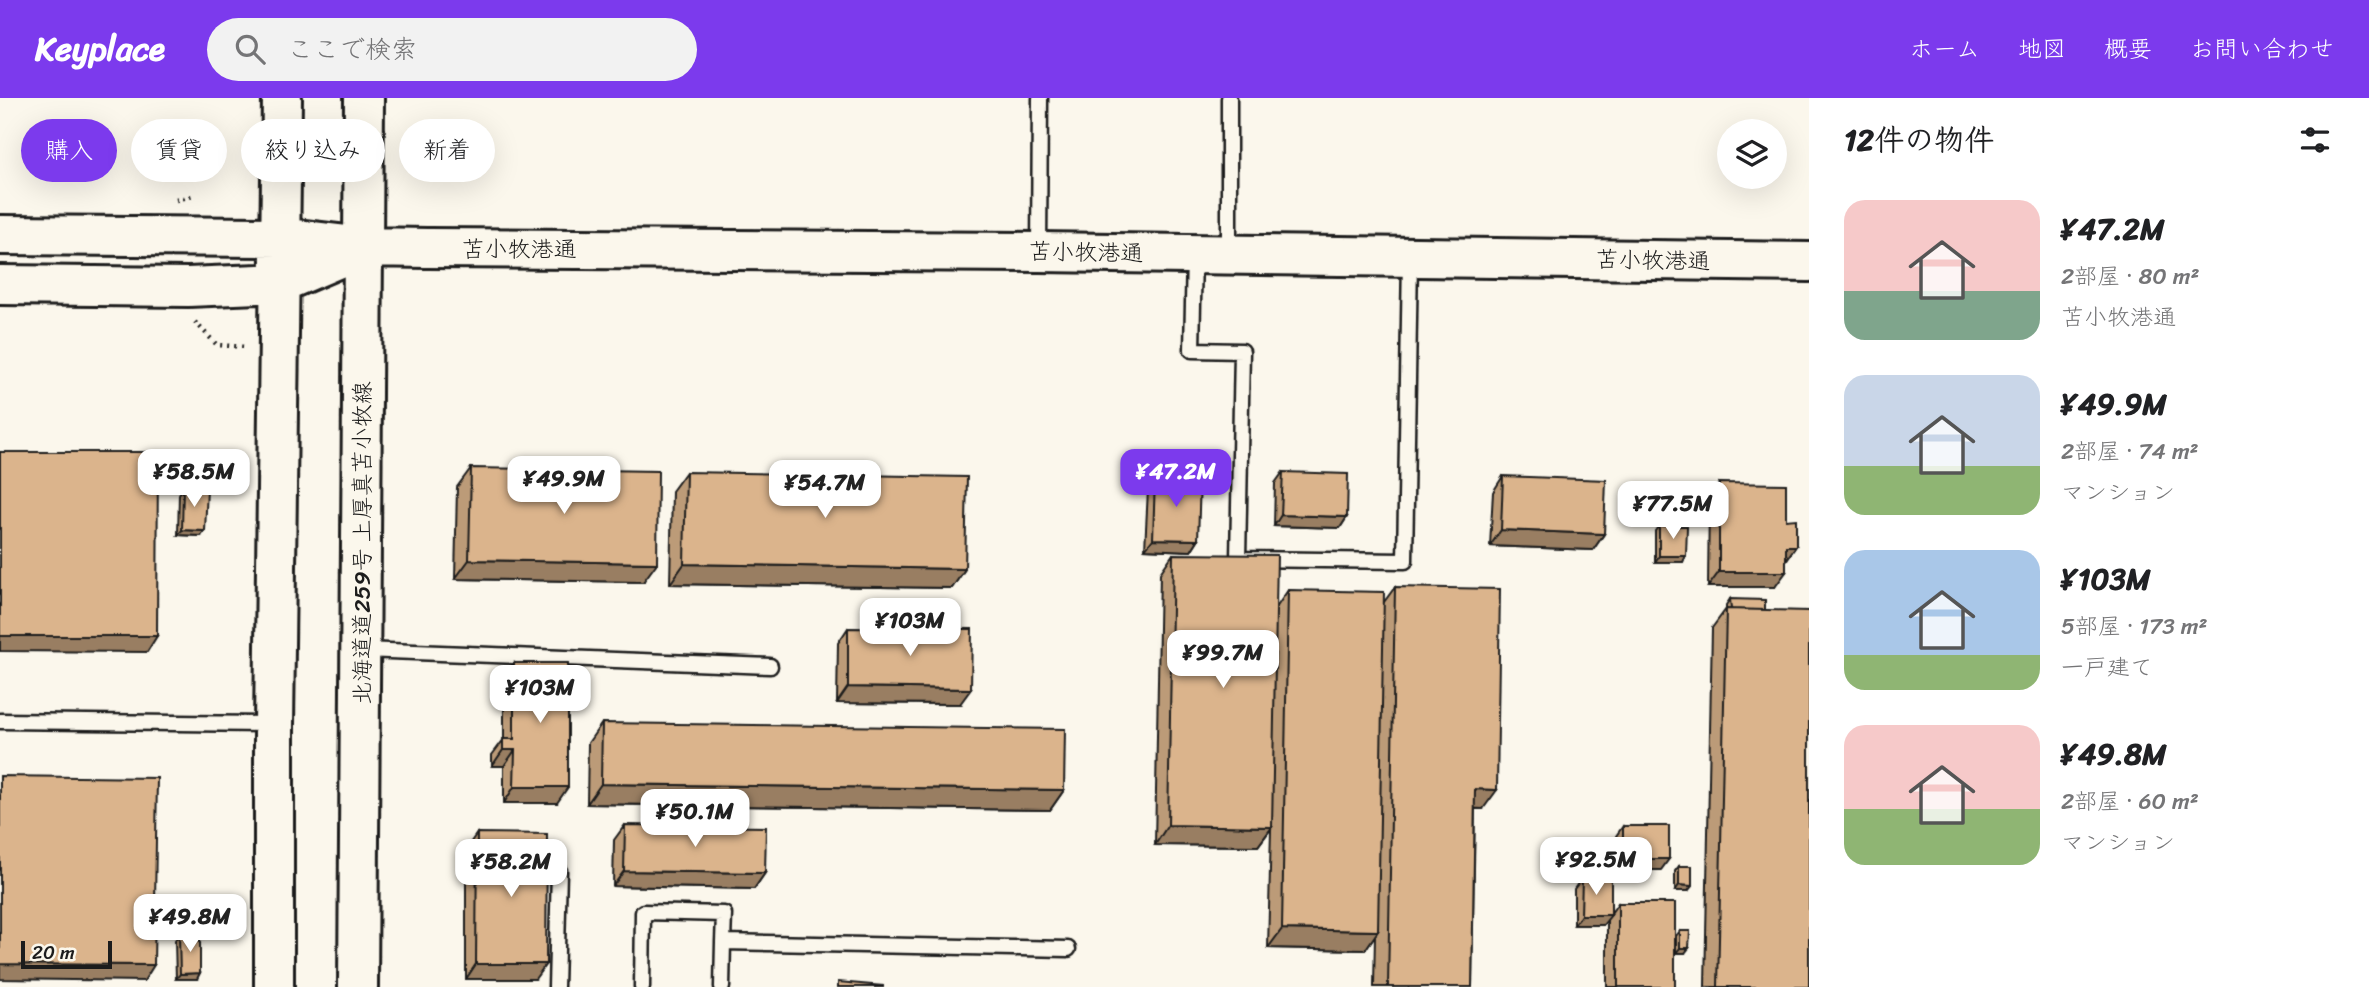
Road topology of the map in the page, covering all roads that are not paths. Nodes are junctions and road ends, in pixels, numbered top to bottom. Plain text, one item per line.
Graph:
1 (282, 98) edge
2 (364, 98) edge
3 (1040, 98) edge
4 (1229, 98) edge
5 (0, 235) edge
6 (280, 237) junction
7 (364, 247) junction
8 (1038, 252) junction
9 (1211, 254) junction
10 (1410, 257) junction
11 (1809, 261) edge
12 (280, 283) junction
13 (0, 285) edge
14 (361, 650) junction
15 (770, 666) dead end
16 (0, 721) edge
17 (274, 724) junction
18 (559, 871) dead end
19 (723, 942) junction
20 (1068, 949) dead end
21 (274, 987) edge
22 (358, 987) edge
23 (556, 987) edge
24 (642, 987) edge
25 (722, 987) edge

1 - 6 street
2 - 7 street, 北海道道259号 上厚真苫小牧線
3 - 8 lane
4 - 9 lane
5 - 6 street, 苫小牧港通
6 - 7 street, 苫小牧港通
6 - 12 street
7 - 8 street, 苫小牧港通
7 - 12 street, 苫小牧港通
7 - 14 street, 北海道道259号 上厚真苫小牧線
8 - 9 street, 苫小牧港通
9 - 10 street, 苫小牧港通
9 - 10 lane
10 - 11 street, 苫小牧港通
12 - 13 street, 苫小牧港通
12 - 17 street
14 - 15 lane
14 - 22 street, 北海道道259号 上厚真苫小牧線
16 - 17 lane
17 - 21 street
18 - 23 lane
19 - 20 lane
19 - 24 lane
19 - 25 lane

